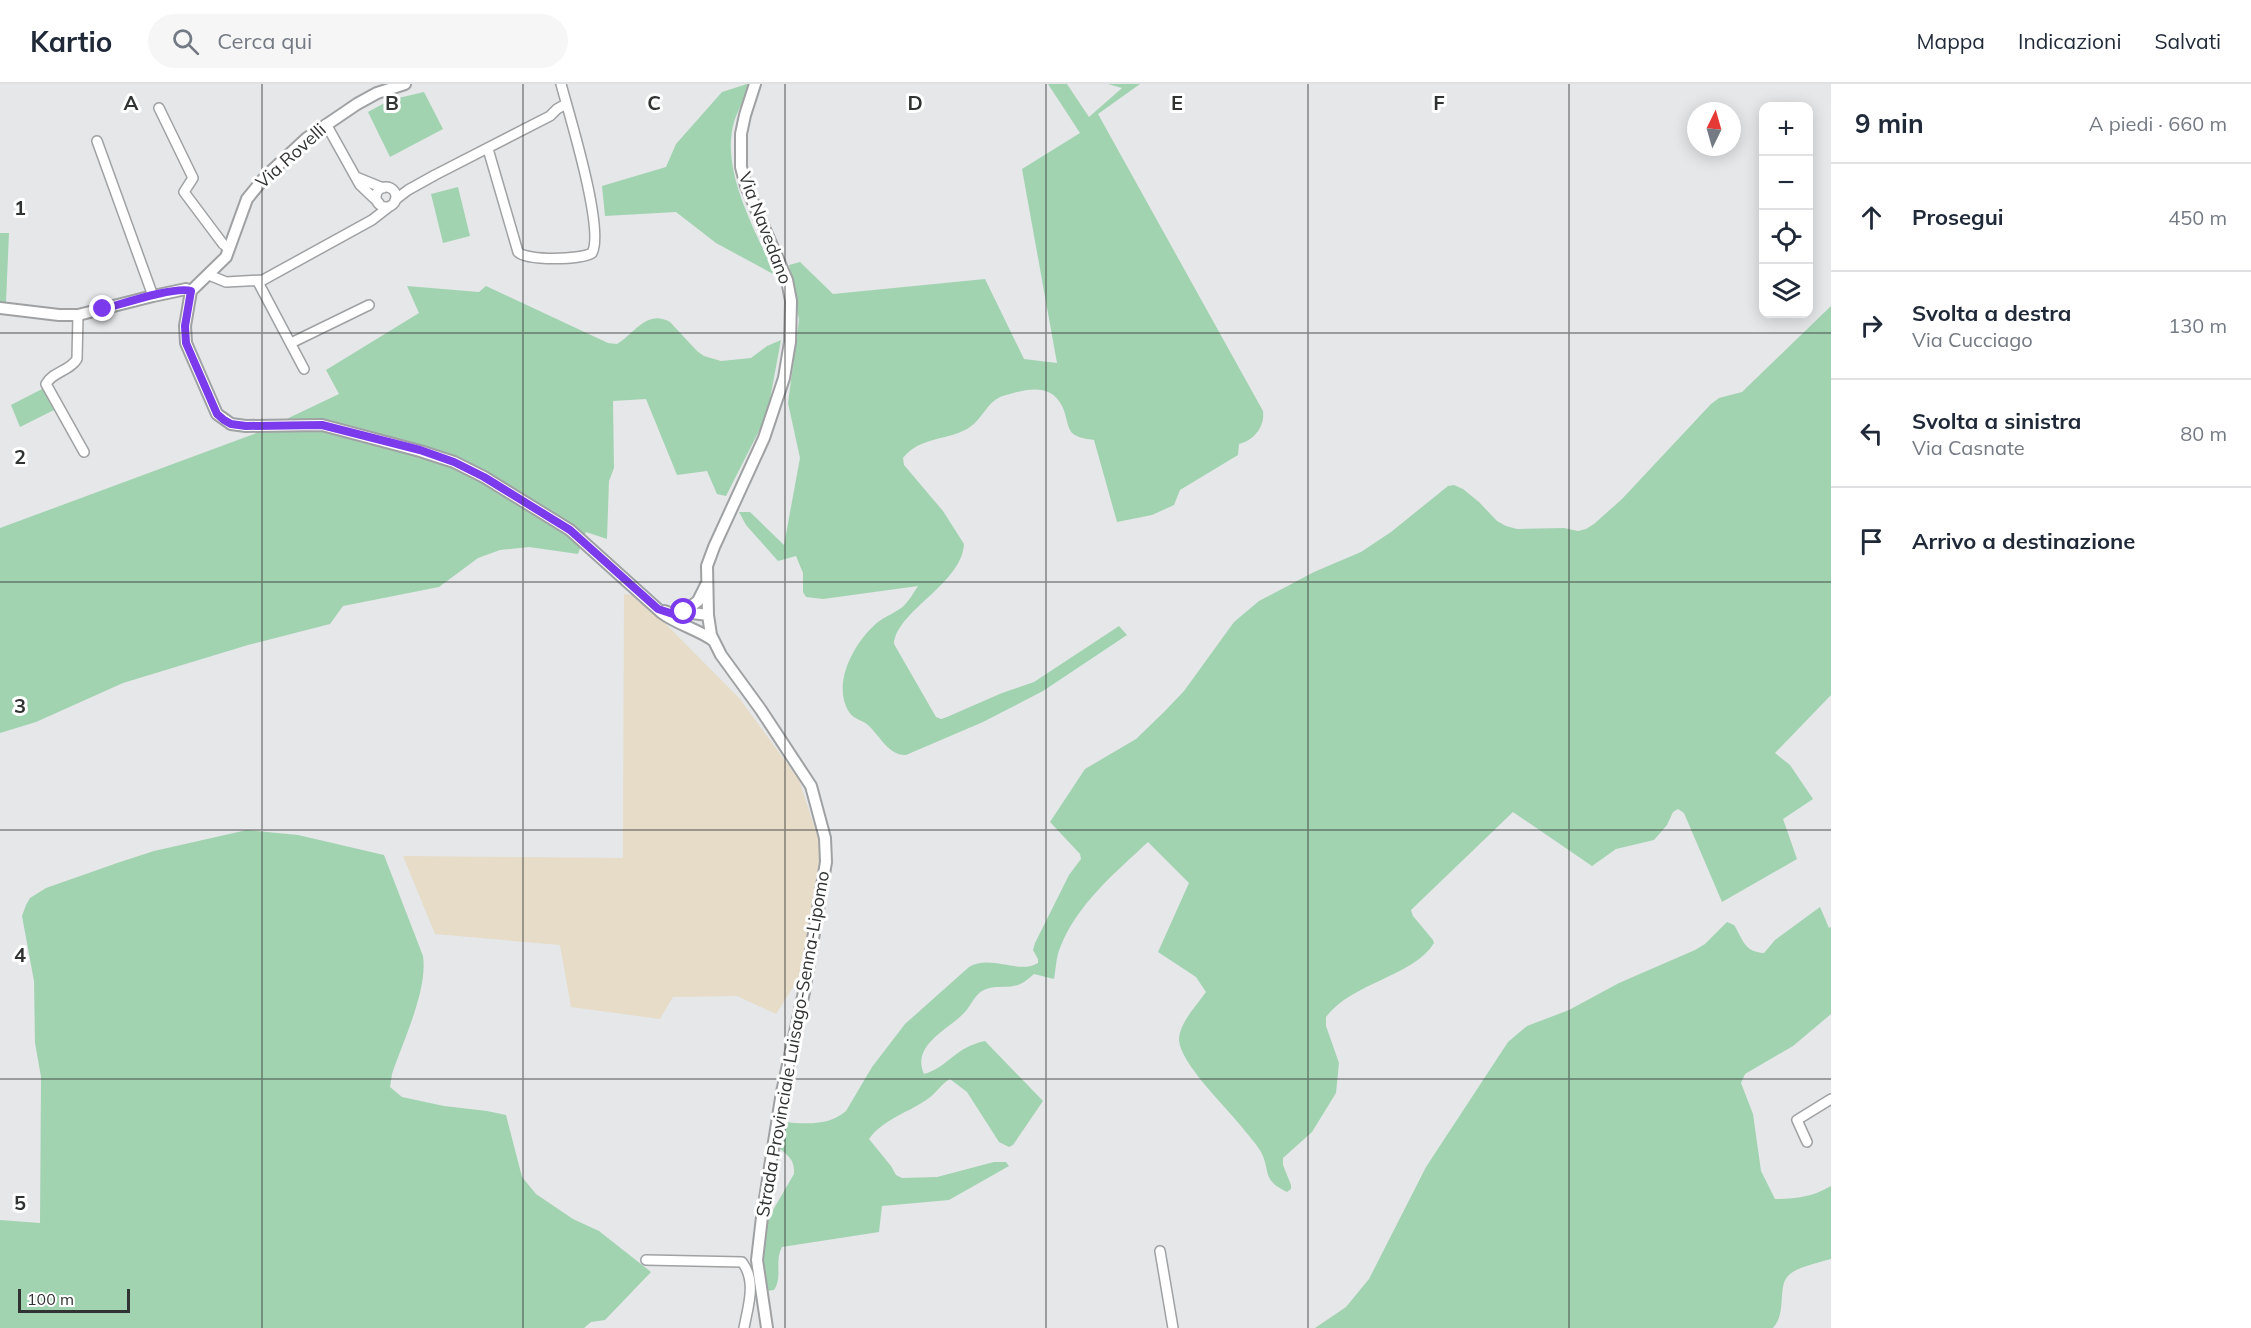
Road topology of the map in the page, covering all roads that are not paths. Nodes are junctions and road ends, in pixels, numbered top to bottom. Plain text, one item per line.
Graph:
1 (405, 84) edge
2 (561, 84) edge
3 (755, 84) edge
4 (566, 104) junction
5 (159, 108) dead end
6 (326, 124) junction
7 (97, 141) dead end
8 (488, 149) junction
9 (354, 175) junction
10 (388, 189) junction
11 (408, 190) junction
12 (379, 203) junction
13 (393, 203) junction
14 (229, 249) junction
15 (209, 275) junction
16 (258, 282) junction
17 (191, 291) junction
18 (153, 296) junction
19 (369, 305) dead end
20 (0, 308) edge
21 (78, 315) junction
22 (291, 343) junction
23 (304, 369) dead end
24 (84, 452) dead end
25 (706, 585) junction
26 (658, 609) junction
27 (684, 612) junction
28 (708, 615) junction
29 (688, 627) junction
30 (714, 641) junction
31 (1831, 1099) edge
32 (1807, 1142) dead end
33 (1160, 1251) dead end
34 (646, 1260) dead end
35 (768, 1326) edge
36 (744, 1328) edge
37 (1173, 1328) edge

1 - 6 street, Via Rovelli
2 - 4 street
3 - 25 street, Via Navedano
4 - 8 street
4 - 8 street
5 - 14 street
6 - 9 street
6 - 14 street, Via Rovelli
7 - 18 street
8 - 11 street
9 - 10 street
9 - 12 street
10 - 11 street
10 - 12 street
10 - 13 street
11 - 13 street
12 - 13 street
13 - 16 street
14 - 15 street, Via Rovelli
15 - 16 street
15 - 17 street, Via Rovelli
16 - 22 street
17 - 18 street
17 - 26 street
18 - 21 street
19 - 22 street
20 - 21 street
21 - 24 street
22 - 23 street
25 - 27 street
25 - 28 street
26 - 27 street
26 - 29 street
27 - 28 street
28 - 29 street
28 - 30 street
29 - 30 street
30 - 35 street, Strada Provinciale Luisago-Senna-Lipomo
31 - 32 street
33 - 37 street
34 - 36 street

